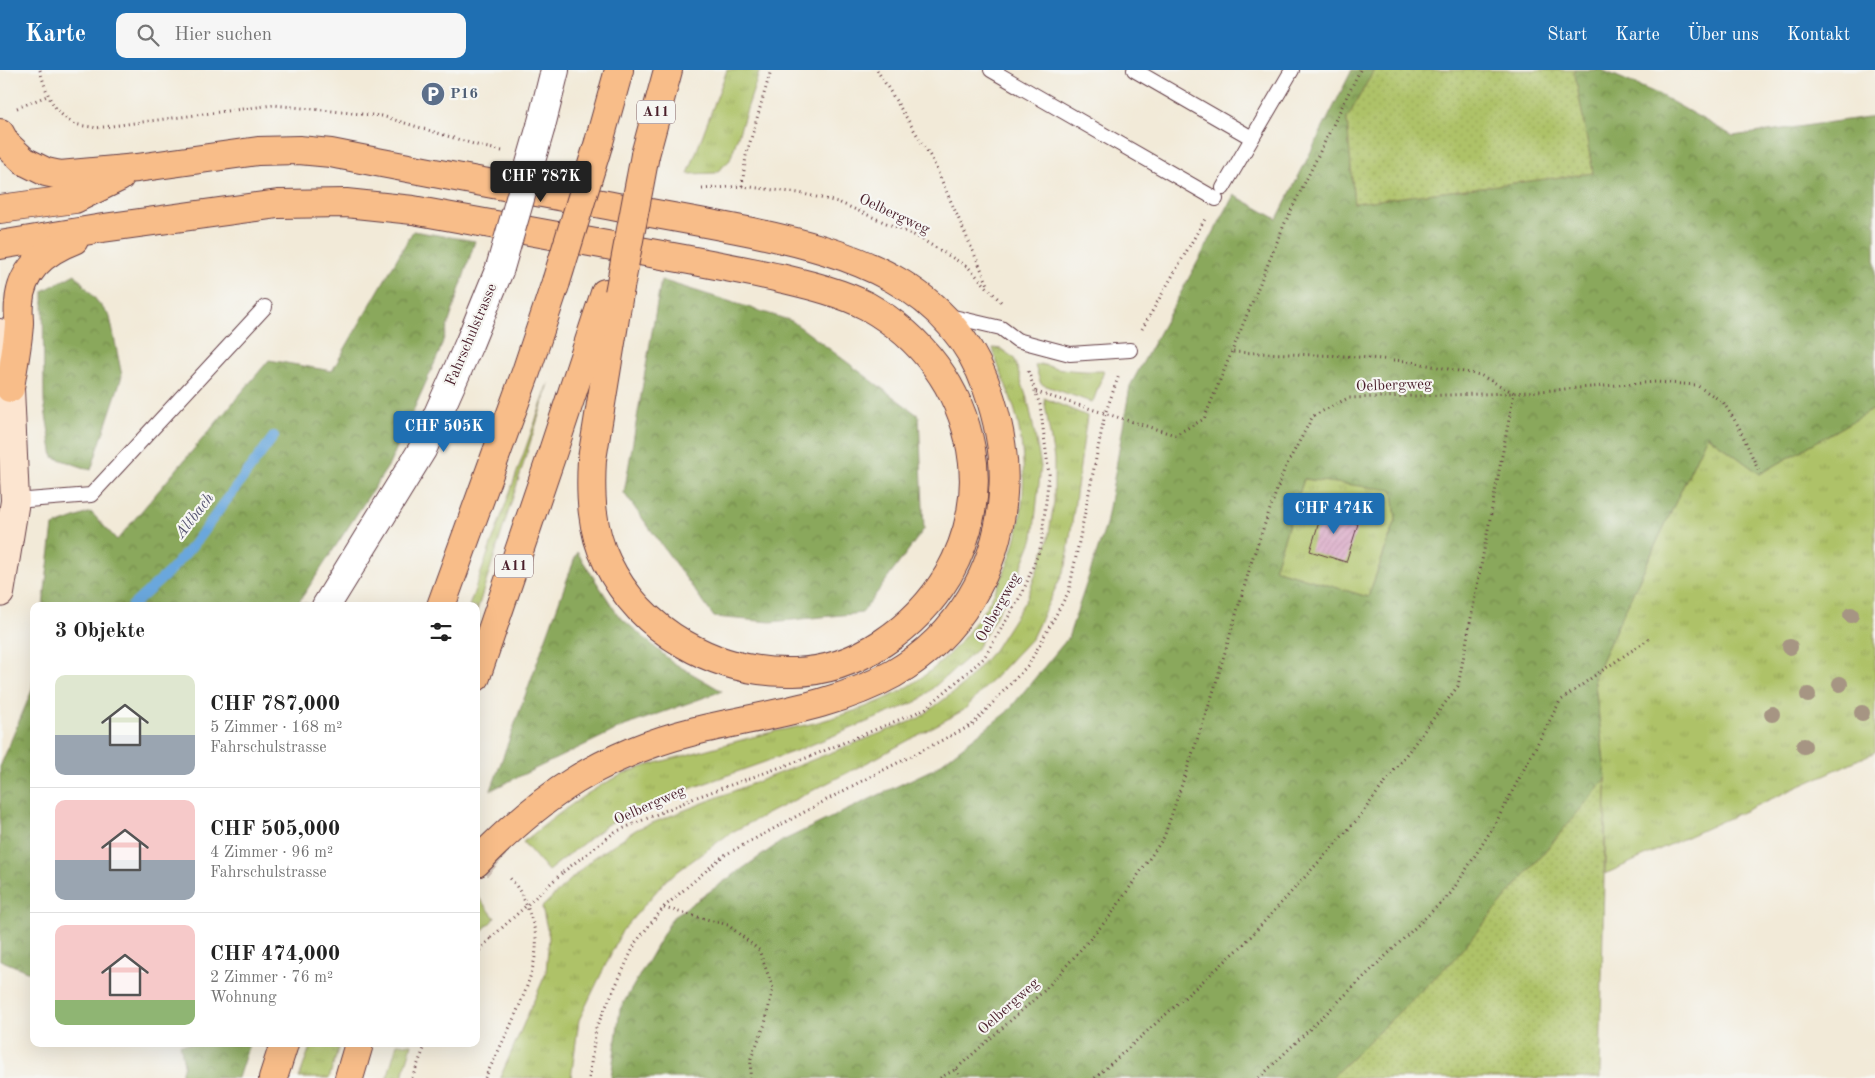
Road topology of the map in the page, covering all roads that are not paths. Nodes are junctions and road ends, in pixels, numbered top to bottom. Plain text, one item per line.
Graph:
1 (555, 70) edge
2 (610, 70) edge
3 (619, 70) edge
4 (668, 70) edge
5 (991, 70) edge
6 (1134, 70) edge
7 (1292, 70) edge
8 (5, 122) edge
9 (601, 135) junction
10 (1252, 138) junction
11 (137, 168) junction
12 (0, 209) edge
13 (103, 228) junction
14 (0, 245) edge
15 (612, 291) junction
16 (265, 307) dead end
17 (942, 314) junction
18 (0, 333) edge
19 (1130, 350) dead end
20 (10, 388) junction
21 (15, 501) junction
22 (0, 593) edge
23 (328, 602) edge
24 (442, 602) edge
25 (480, 665) edge
26 (480, 859) edge
27 (283, 1047) edge
28 (364, 1047) edge
29 (354, 1064) edge
30 (273, 1078) edge

1 - 23 street, Fahrschulstrasse, bridge
2 - 9 highway
3 - 9 highway
4 - 15 highway, A11, bridge
5 - 10 lane
6 - 10 lane
7 - 10 lane
8 - 11 highway
9 - 24 highway, bridge
11 - 12 highway
11 - 17 highway
13 - 14 highway
13 - 15 highway
13 - 20 highway
15 - 25 highway, A11
16 - 21 lane
17 - 19 lane
17 - 26 highway
18 - 20 main road
20 - 21 main road
21 - 22 main road
27 - 30 highway
28 - 29 highway

